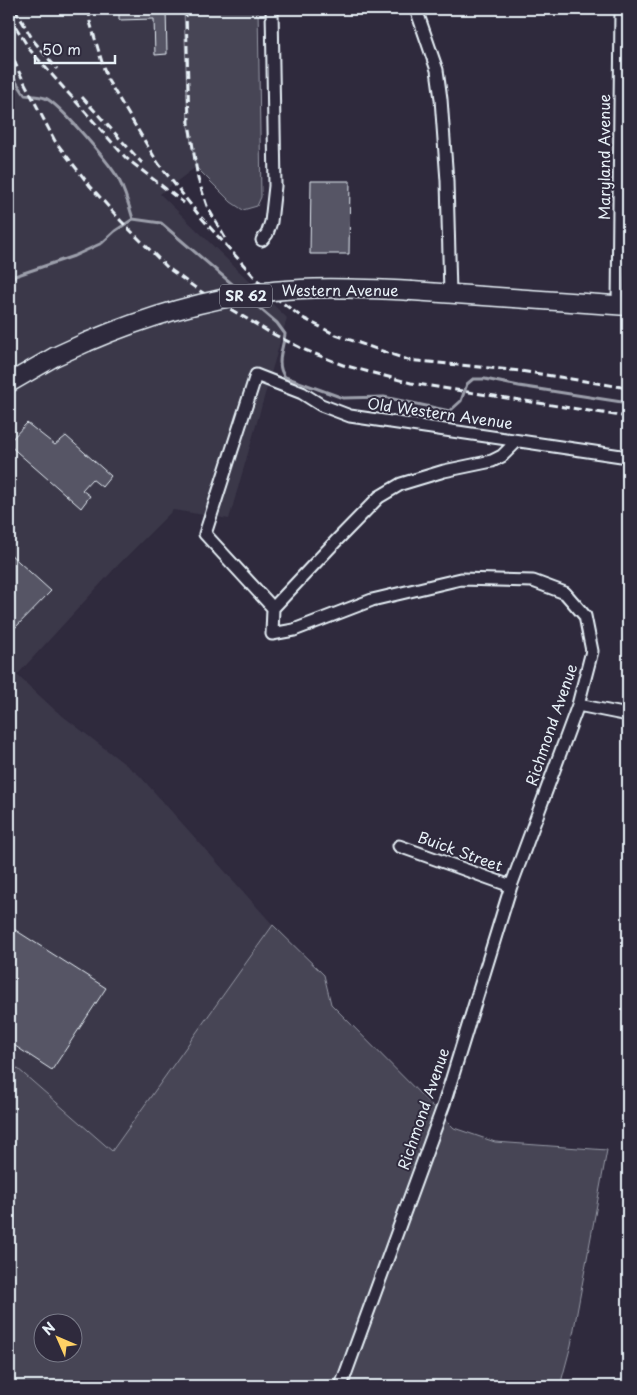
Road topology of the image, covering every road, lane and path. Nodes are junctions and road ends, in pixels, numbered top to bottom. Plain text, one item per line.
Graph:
1 (272, 9) edge
2 (416, 9) edge
3 (620, 9) edge
4 (624, 225) edge
5 (262, 240) dead end
6 (450, 293) junction
7 (623, 305) edge
8 (9, 383) edge
9 (517, 441) junction
10 (628, 457) edge
11 (273, 608) junction
12 (578, 705) junction
13 (628, 715) edge
14 (399, 846) dead end
15 (511, 886) junction
16 (341, 1386) edge

1 - 5 street
2 - 6 street
3 - 4 street, Maryland Avenue
4 - 7 street, Maryland Avenue
6 - 7 main road, Western Avenue / SR 62
6 - 8 main road, Western Avenue / SR 62, bridge
9 - 10 street, Old Western Avenue
9 - 11 street
9 - 11 street, Old Western Avenue
11 - 12 street, Richmond Avenue
12 - 13 street
12 - 15 street, Richmond Avenue
14 - 15 street, Buick Street
15 - 16 street, Richmond Avenue

